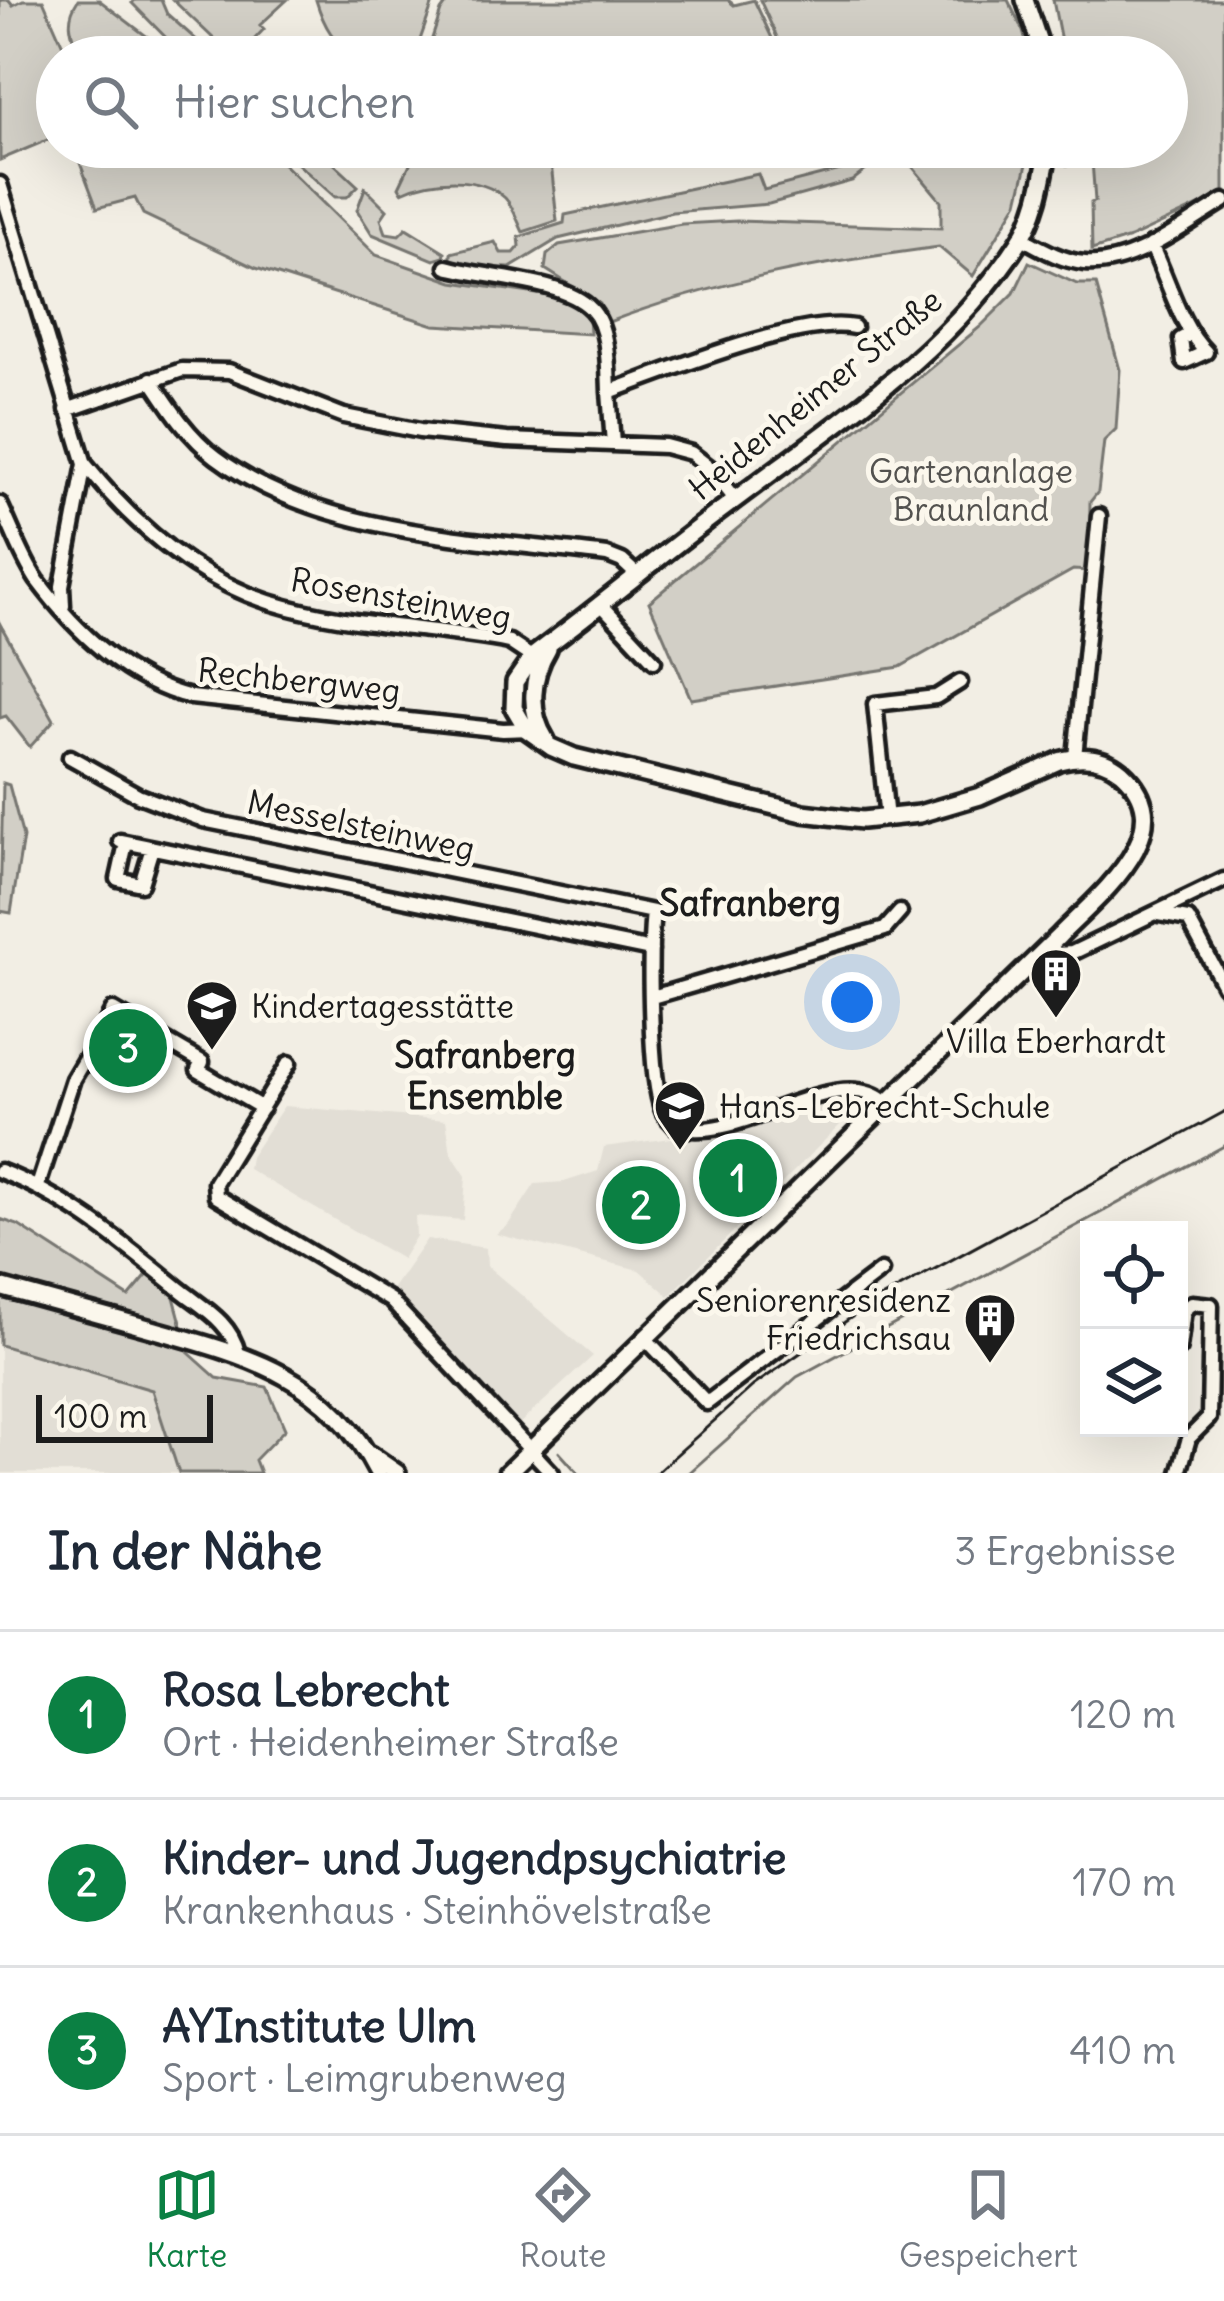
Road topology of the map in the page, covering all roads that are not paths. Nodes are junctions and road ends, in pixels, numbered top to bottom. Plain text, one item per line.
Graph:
1 (1025, 0) edge
2 (1038, 36) edge
3 (1045, 168) edge
4 (0, 184) edge
5 (1224, 201) edge
6 (1022, 238) junction
7 (1151, 244) junction
8 (447, 267) dead end
9 (854, 327) dead end
10 (1188, 335) dead end
11 (151, 380) junction
12 (609, 392) junction
13 (67, 410) junction
14 (613, 443) junction
15 (85, 464) junction
16 (736, 499) junction
17 (0, 504) edge
18 (1099, 516) dead end
19 (637, 575) junction
20 (600, 604) junction
21 (63, 608) junction
22 (536, 659) junction
23 (654, 661) dead end
24 (960, 682) dead end
25 (532, 728) junction
26 (70, 757) dead end
27 (1075, 757) junction
28 (887, 819) junction
29 (152, 848) junction
30 (1224, 880) edge
31 (901, 912) dead end
32 (1158, 913) junction
33 (1049, 946) junction
34 (651, 950) junction
35 (1224, 986) edge
36 (652, 997) junction
37 (133, 1022) junction
38 (101, 1032) junction
39 (289, 1063) dead end
40 (886, 1103) junction
41 (262, 1108) junction
42 (0, 1171) edge
43 (38, 1186) junction
44 (881, 1271) dead end
45 (0, 1287) edge
46 (1182, 1329) edge
47 (645, 1338) junction
48 (238, 1353) junction
49 (1188, 1430) edge
50 (1183, 1437) edge
51 (528, 1450) junction
52 (368, 1454) junction
53 (379, 1473) edge
54 (398, 1473) edge
55 (507, 1473) edge
56 (552, 1473) edge
57 (1179, 1473) edge

1 - 2 main road
3 - 6 main road, Heidenheimer Straße
4 - 13 street, Rosensteinweg
5 - 7 street
6 - 7 street
6 - 16 main road, Heidenheimer Straße
7 - 10 street
8 - 12 street
9 - 12 street
11 - 13 street
11 - 14 street
11 - 19 street
12 - 14 street
13 - 15 street, Rosensteinweg
14 - 16 street
15 - 21 street
15 - 22 street, Rosensteinweg
16 - 19 main road, Heidenheimer Straße
17 - 21 street, Rechbergweg
18 - 27 street
19 - 20 main road, Heidenheimer Straße
20 - 22 main road, Heidenheimer Straße
20 - 23 street
21 - 25 street, Rechbergweg
22 - 25 main road
24 - 28 street
25 - 28 main road
26 - 34 street, Messelsteinweg
27 - 28 main road
27 - 33 main road
29 - 29 street
29 - 34 street
30 - 32 street
31 - 36 street
32 - 33 street
32 - 35 street
33 - 40 main road
34 - 36 street
36 - 40 street
37 - 38 street
37 - 38 street
37 - 41 street
38 - 43 street
39 - 41 street
40 - 47 main road
41 - 51 street
42 - 43 street
43 - 48 street
44 - 47 street
45 - 48 main road
46 - 49 street
47 - 51 main road
48 - 52 main road
50 - 57 street
51 - 55 main road
51 - 56 street
52 - 53 main road
52 - 54 main road

